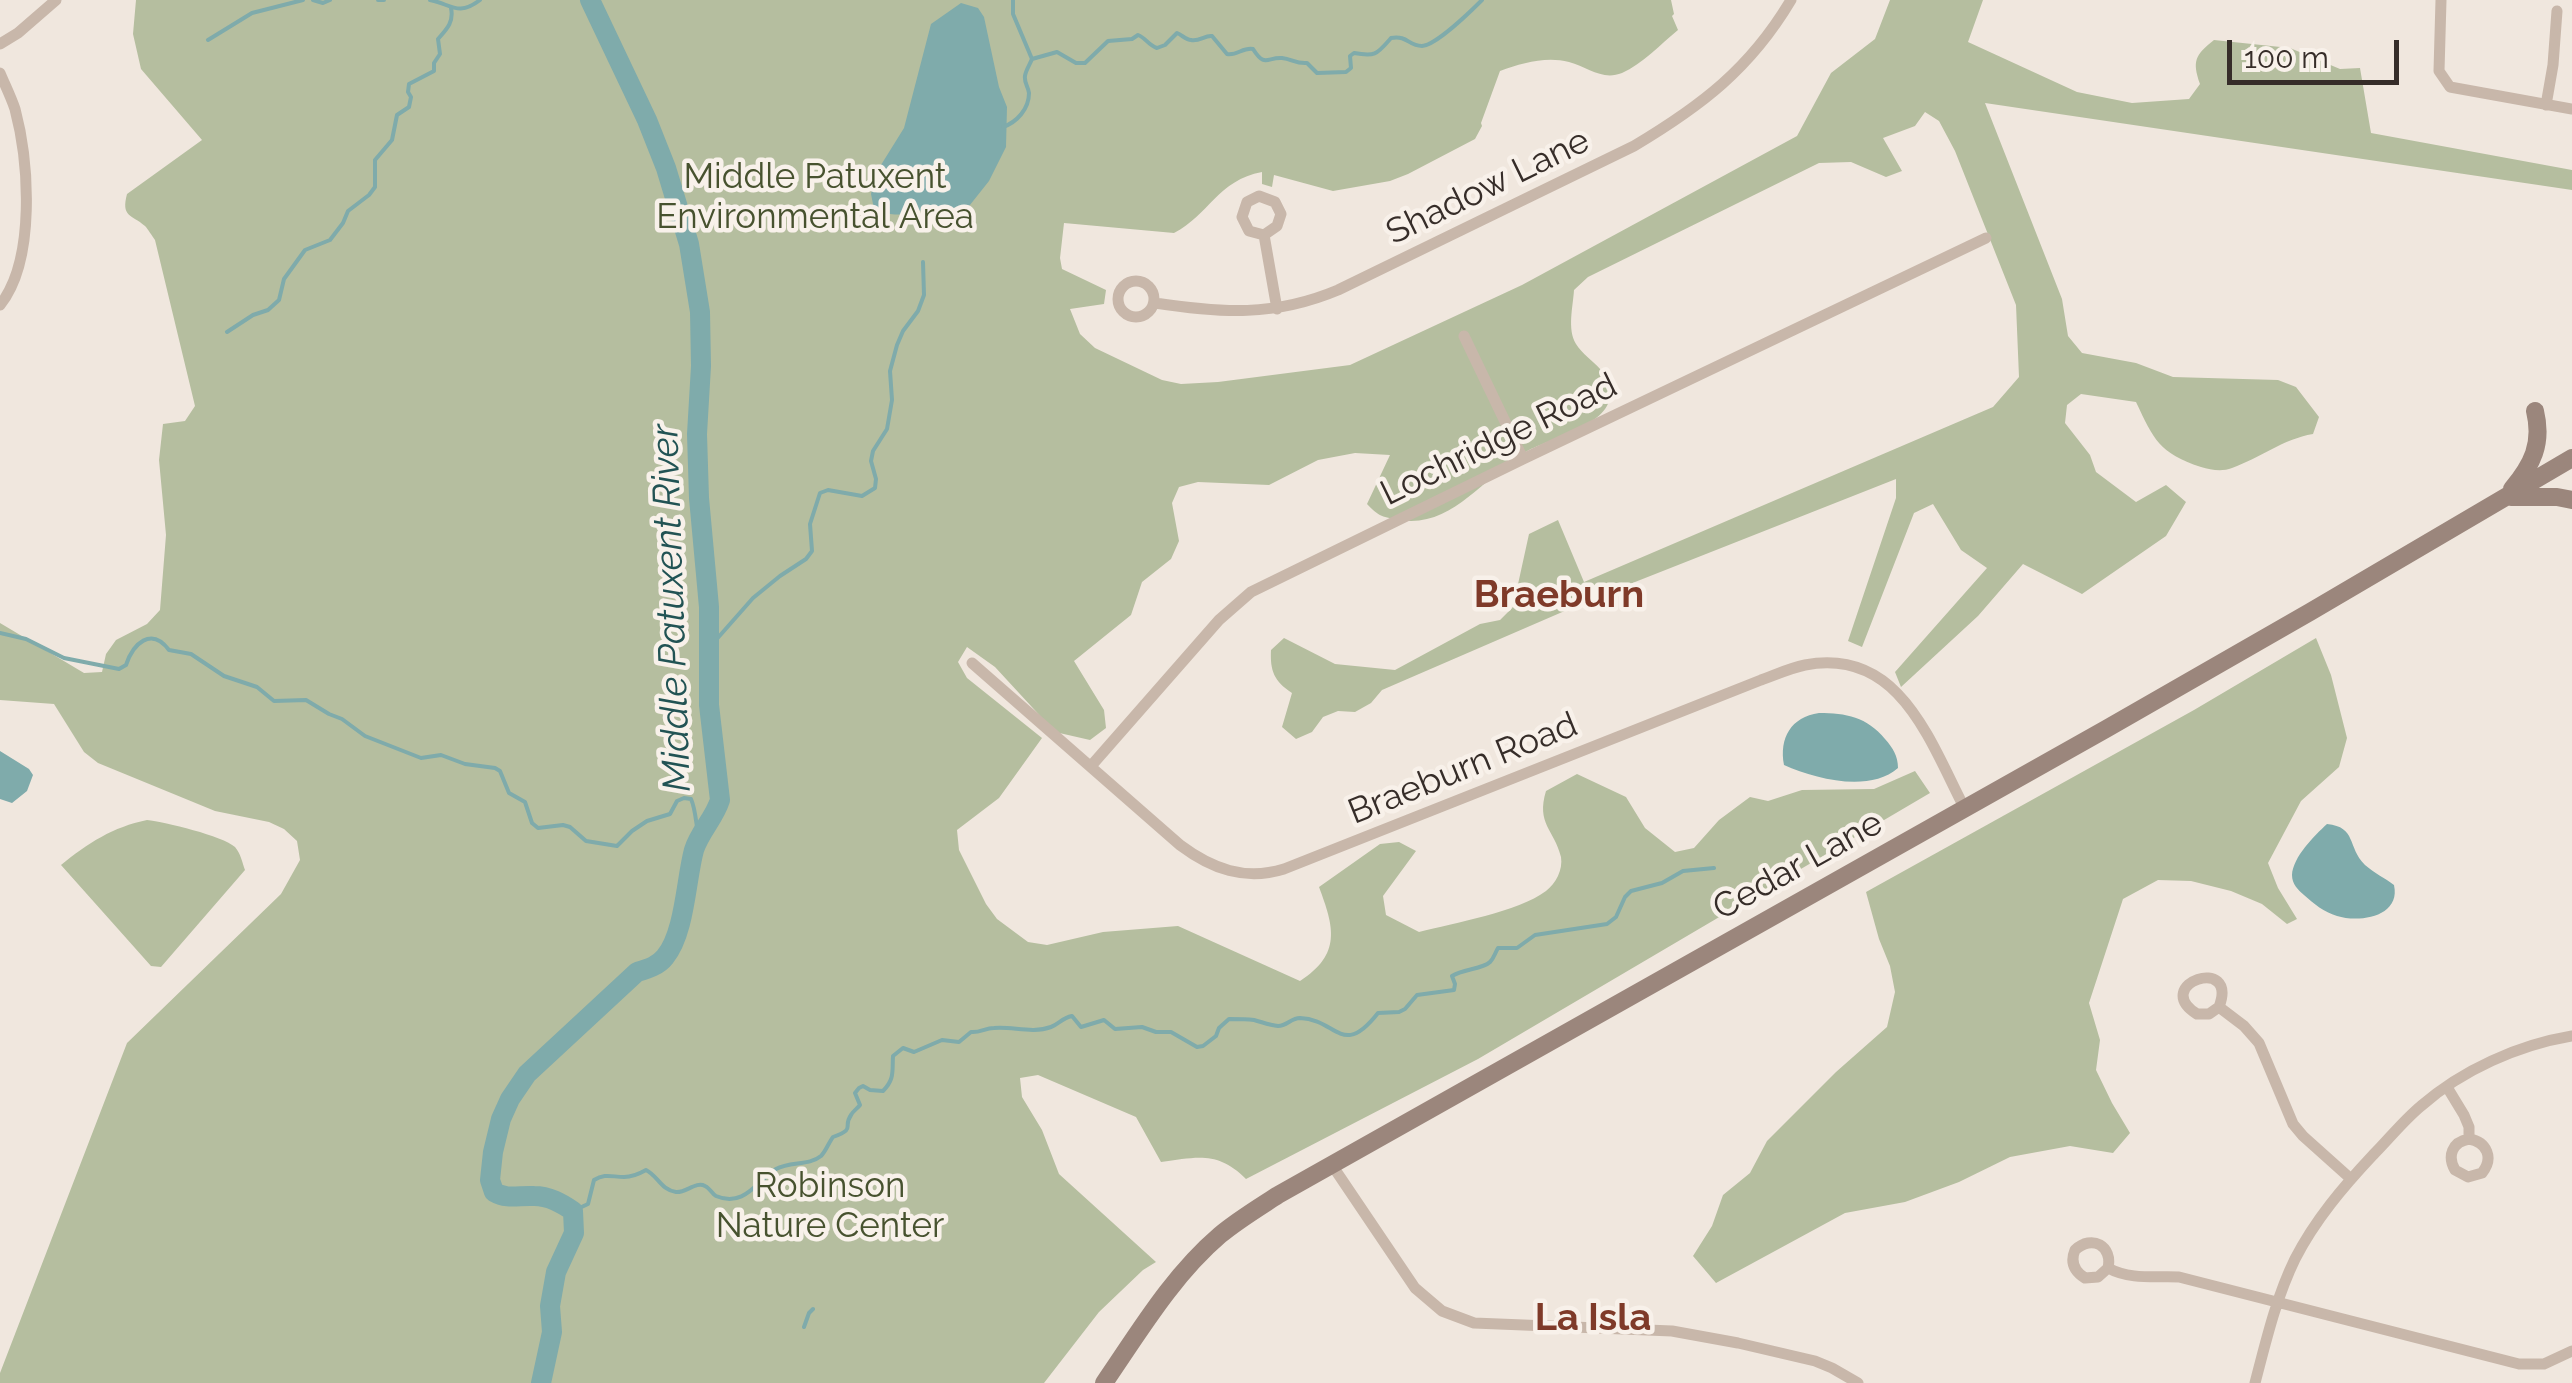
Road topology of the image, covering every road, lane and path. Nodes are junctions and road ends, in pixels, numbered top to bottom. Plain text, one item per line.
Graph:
1 (56, 0) edge
2 (1791, 0) edge
3 (2441, 0) edge
4 (2557, 11) dead end
5 (0, 44) edge
6 (0, 73) edge
7 (2546, 105) junction
8 (2572, 109) edge
9 (1264, 235) dead end
10 (1986, 238) dead end
11 (1155, 304) dead end
12 (0, 305) edge
13 (1278, 309) junction
14 (1464, 336) dead end
15 (2536, 411) dead end
16 (2572, 458) edge
17 (1523, 459) junction
18 (2506, 498) junction
19 (2572, 500) edge
20 (972, 663) dead end
21 (1091, 766) junction
22 (1965, 809) junction
23 (2219, 1007) dead end
24 (2572, 1036) edge
25 (2447, 1087) junction
26 (2469, 1139) dead end
27 (1332, 1165) junction
28 (2351, 1178) junction
29 (2108, 1268) dead end
30 (2278, 1302) junction
31 (2572, 1351) edge
32 (1104, 1383) edge
33 (1858, 1383) edge
34 (2255, 1383) edge

1 - 5 street
2 - 13 street, Shadow Lane
3 - 7 street
4 - 7 street
6 - 12 street
7 - 8 street
9 - 13 street
10 - 17 street, Lochridge Road
11 - 13 street, Shadow Lane
14 - 17 street
15 - 18 main road
16 - 18 main road, Cedar Lane
17 - 21 street, Lochridge Road
18 - 19 main road
18 - 22 main road, Cedar Lane
20 - 21 street, Braeburn Road
21 - 22 street, Braeburn Road
22 - 27 main road, Cedar Lane
23 - 28 street
24 - 25 street
25 - 26 street
25 - 28 street
27 - 32 main road, Cedar Lane
27 - 33 street
28 - 30 street
29 - 30 street
30 - 31 street
30 - 34 street

